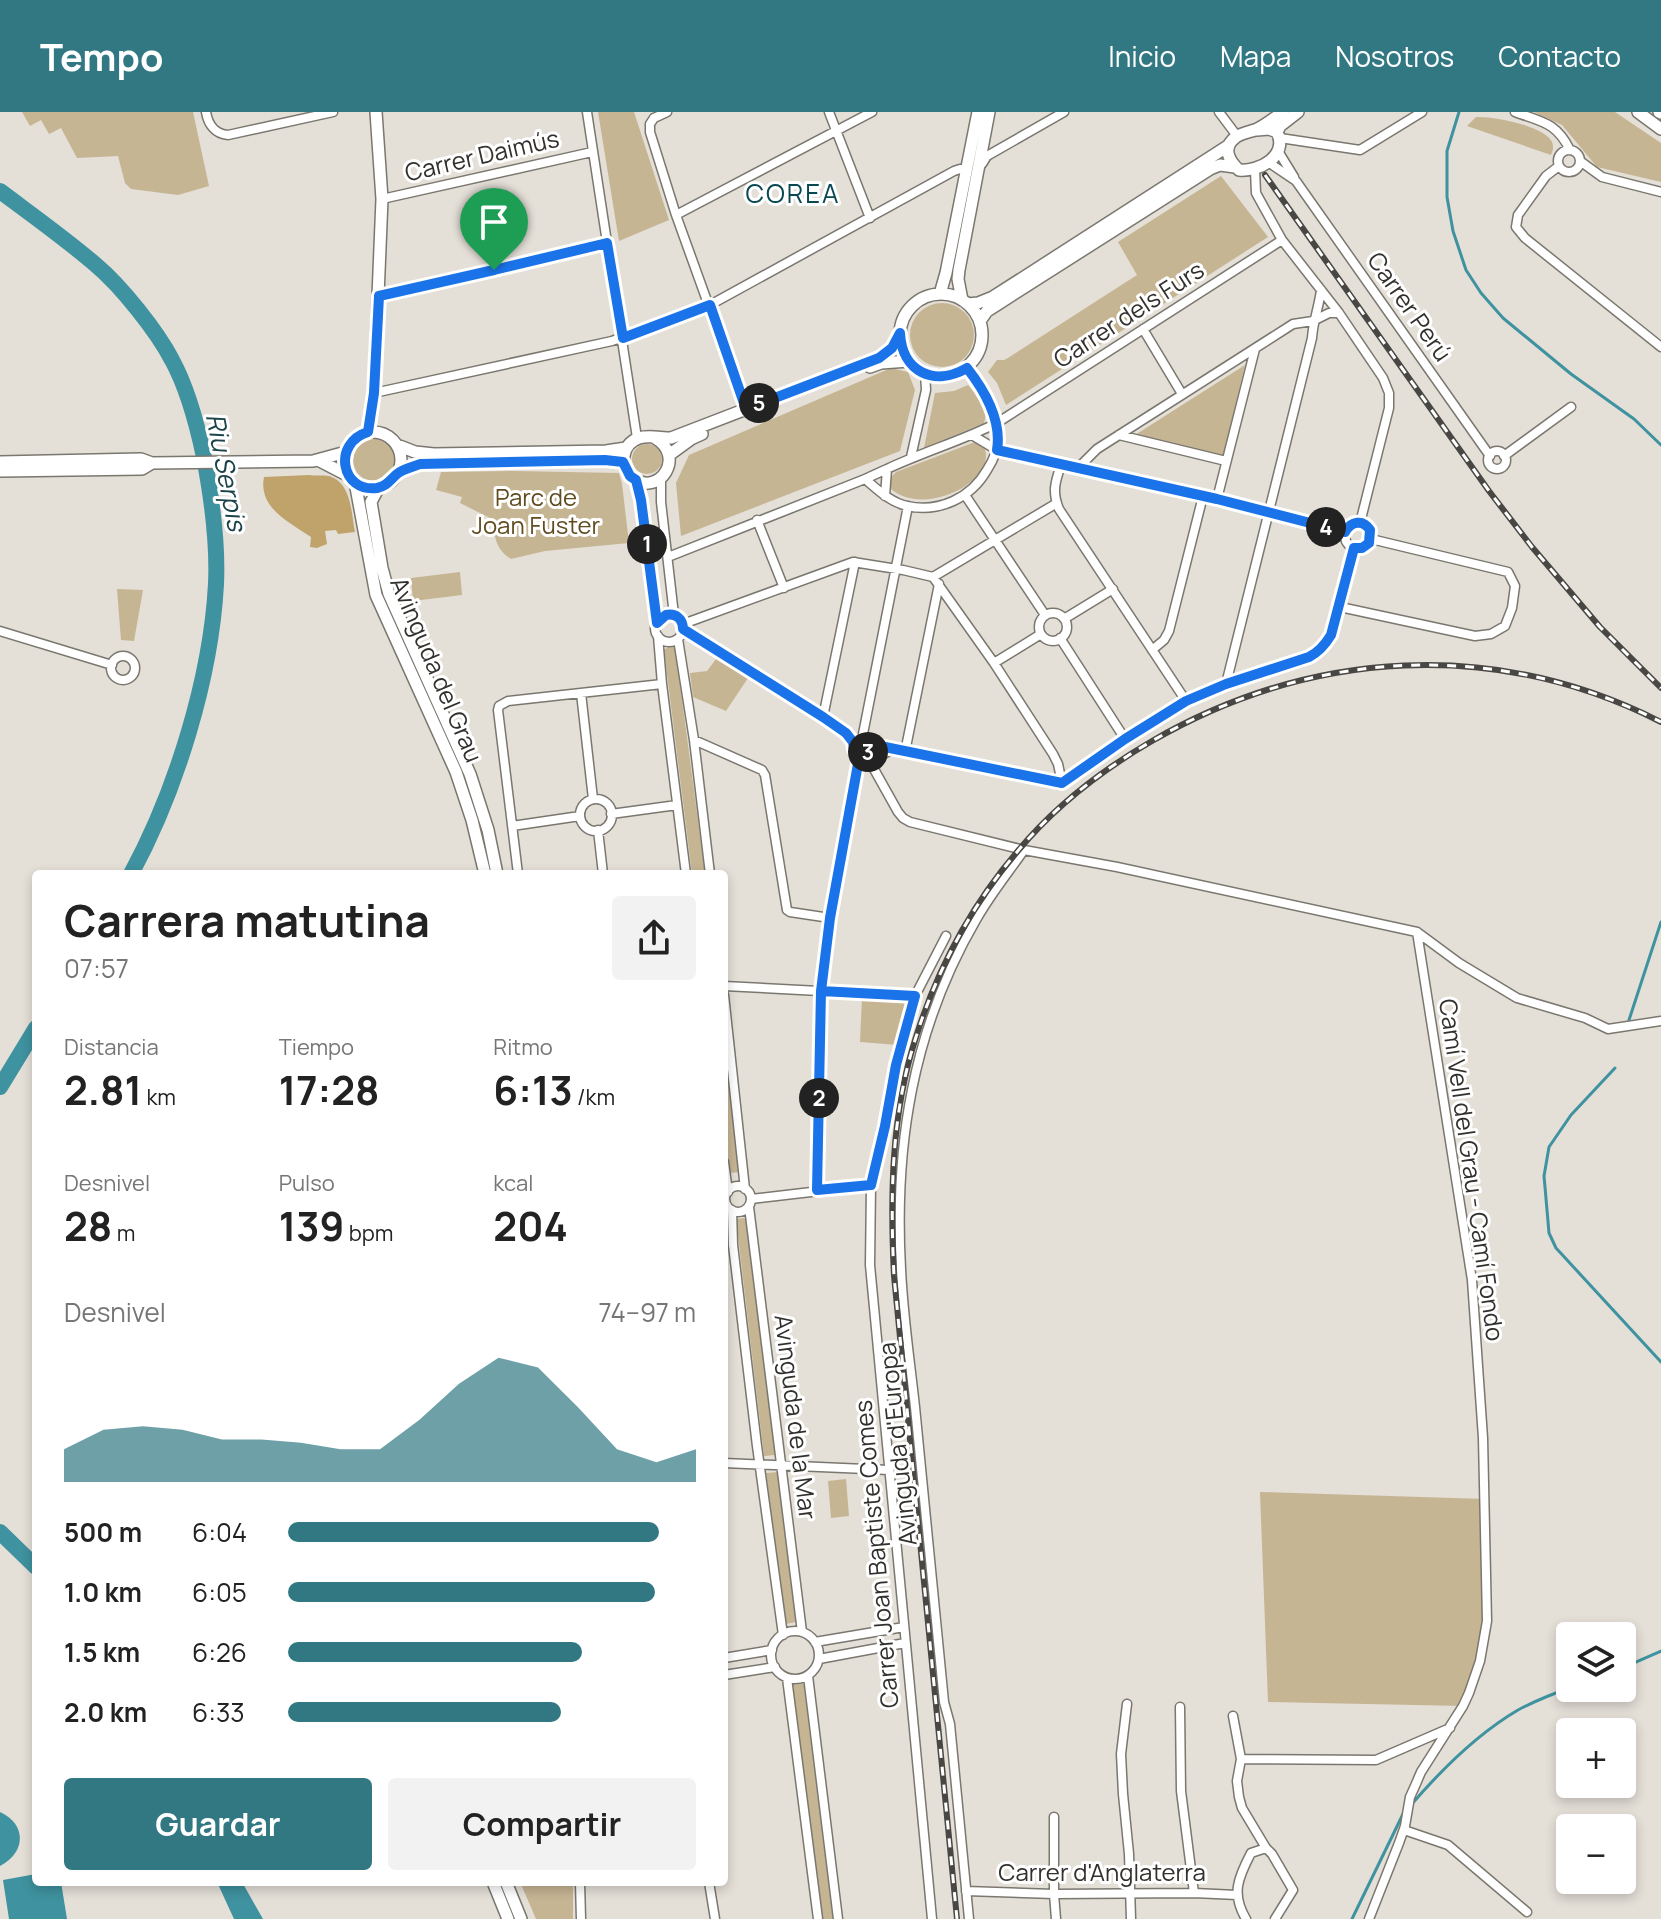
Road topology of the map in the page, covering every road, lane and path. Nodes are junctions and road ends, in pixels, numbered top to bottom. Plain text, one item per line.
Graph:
1 (206, 112) edge
2 (333, 112) edge
3 (376, 112) edge
4 (587, 112) edge
5 (667, 112) edge
6 (829, 112) edge
7 (872, 112) edge
8 (978, 112) edge
9 (989, 112) edge
10 (1064, 112) edge
11 (1219, 112) edge
12 (1283, 112) edge
13 (1298, 112) edge
14 (1422, 112) edge
15 (1515, 112) edge
16 (1638, 112) edge
17 (650, 115) edge
18 (1661, 129) edge
19 (1257, 130) junction
20 (836, 131) junction
21 (1278, 135) junction
22 (1237, 136) junction
23 (1228, 146) junction
24 (1570, 150) junction
25 (1278, 151) junction
26 (592, 152) junction
27 (1580, 161) junction
28 (1268, 162) junction
29 (1559, 166) junction
30 (1238, 169) junction
31 (1255, 170) junction
32 (971, 173) junction
33 (1296, 181) junction
34 (1661, 192) edge
35 (1256, 193) junction
36 (382, 199) junction
37 (676, 215) junction
38 (870, 218) junction
39 (1282, 240) junction
40 (607, 243) junction
41 (1321, 290) junction
42 (940, 294) junction
43 (379, 296) junction
44 (965, 302) junction
45 (710, 305) junction
46 (1339, 313) junction
47 (980, 321) junction
48 (1313, 321) junction
49 (1143, 329) junction
50 (1661, 330) edge
51 (900, 333) junction
52 (623, 338) junction
53 (1653, 340) junction
54 (1661, 347) edge
55 (1255, 349) junction
56 (909, 361) junction
57 (967, 368) junction
58 (925, 373) junction
59 (374, 393) junction
60 (1182, 394) junction
61 (1571, 407) dead end
62 (746, 409) junction
63 (997, 423) junction
64 (368, 432) junction
65 (972, 435) junction
66 (1119, 435) junction
67 (637, 438) junction
68 (655, 438) junction
69 (397, 445) junction
70 (626, 448) junction
71 (997, 450) junction
72 (346, 452) junction
73 (669, 455) junction
74 (1490, 456) junction
75 (1504, 456) junction
76 (911, 457) junction
77 (318, 460) junction
78 (1226, 461) junction
79 (0, 462) edge
80 (623, 462) junction
81 (152, 463) junction
82 (1061, 465) junction
83 (1078, 468) junction
84 (887, 469) junction
85 (0, 471) edge
86 (398, 472) junction
87 (661, 477) junction
88 (865, 479) junction
89 (352, 480) junction
90 (636, 480) junction
91 (379, 487) junction
92 (965, 495) junction
93 (885, 496) junction
94 (1203, 496) junction
95 (1217, 499) junction
96 (1057, 503) junction
97 (908, 506) junction
98 (1269, 511) junction
99 (757, 520) junction
100 (1360, 523) junction
101 (1345, 532) junction
102 (994, 539) junction
103 (1371, 539) junction
104 (1354, 548) junction
105 (668, 557) junction
106 (855, 562) junction
107 (896, 568) junction
108 (936, 581) junction
109 (784, 588) junction
110 (1113, 589) junction
111 (1340, 607) junction
112 (674, 615) junction
113 (1045, 615) junction
114 (1064, 619) junction
115 (657, 623) junction
116 (683, 627) junction
117 (0, 631) edge
118 (1041, 634) junction
119 (658, 636) junction
120 (1060, 638) junction
121 (678, 639) junction
122 (1152, 650) junction
123 (994, 663) junction
124 (112, 665) dead end
125 (662, 684) junction
126 (1226, 684) junction
127 (581, 693) junction
128 (1186, 701) junction
129 (823, 717) junction
130 (858, 737) junction
131 (1125, 739) junction
132 (694, 740) junction
133 (870, 748) junction
134 (893, 749) junction
135 (905, 752) junction
136 (873, 766) junction
137 (1062, 783) junction
138 (593, 799) junction
139 (677, 805) junction
140 (611, 814) junction
141 (580, 816) junction
142 (512, 826) junction
143 (598, 830) junction
144 (1024, 850) junction
145 (484, 870) edge
146 (496, 870) edge
147 (518, 870) edge
148 (603, 870) edge
149 (685, 870) edge
150 (710, 870) edge
151 (830, 918) junction
152 (1417, 932) junction
153 (946, 936) dead end
154 (728, 986) edge
155 (821, 991) junction
156 (915, 996) junction
157 (1661, 1021) edge
158 (728, 1032) edge
159 (871, 1185) junction
160 (745, 1189) junction
161 (817, 1190) junction
162 (728, 1200) edge
163 (728, 1203) edge
164 (750, 1203) junction
165 (728, 1209) edge
166 (728, 1463) edge
167 (759, 1464) junction
168 (781, 1464) junction
169 (889, 1470) junction
170 (904, 1627) junction
171 (802, 1632) junction
172 (783, 1635) junction
173 (815, 1642) junction
174 (905, 1643) junction
175 (772, 1650) junction
176 (728, 1657) edge
177 (819, 1659) junction
178 (775, 1667) junction
179 (728, 1674) edge
180 (808, 1676) junction
181 (787, 1678) junction
182 (1127, 1704) dead end
183 (1180, 1707) dead end
184 (1233, 1716) dead end
185 (1450, 1727) junction
186 (1241, 1759) junction
187 (1054, 1817) dead end
188 (1404, 1830) junction
189 (1257, 1834) junction
190 (1266, 1848) junction
191 (1251, 1853) junction
192 (495, 1886) edge
193 (508, 1886) edge
194 (580, 1886) edge
195 (710, 1886) edge
196 (966, 1891) junction
197 (1194, 1893) junction
198 (1054, 1894) junction
199 (1132, 1894) junction
200 (1237, 1895) junction
201 (1527, 1912) dead end
202 (508, 1919) edge
203 (521, 1919) edge
204 (581, 1919) edge
205 (715, 1919) edge
206 (818, 1919) edge
207 (838, 1919) edge
208 (932, 1919) edge
209 (969, 1919) edge
210 (1056, 1919) edge
211 (1131, 1919) edge
212 (1246, 1919) edge
213 (1275, 1919) edge
214 (1369, 1919) edge

1 - 2 street
3 - 36 main road
4 - 26 street
5 - 17 street
6 - 20 street
7 - 20 street
8 - 32 main road
9 - 32 main road
10 - 32 street
11 - 22 street
12 - 19 main road
13 - 21 main road
14 - 21 street
15 - 24 street
16 - 18 main road
17 - 37 street
19 - 21 main road
19 - 22 main road
20 - 37 street
20 - 38 street
21 - 25 main road
22 - 23 main road
23 - 30 main road
23 - 44 main road
24 - 27 street
24 - 29 street
25 - 28 main road
25 - 33 street, Carrer Perú
26 - 36 street, Carrer Daimús
26 - 40 street
27 - 29 street
27 - 34 street
28 - 31 main road
28 - 33 street, Carrer Perú
29 - 53 street
30 - 31 main road
30 - 35 street
30 - 47 main road
31 - 35 street
32 - 38 street
32 - 42 main road
32 - 44 main road
33 - 74 street, Carrer Perú
35 - 39 street
36 - 43 main road
37 - 45 street
38 - 45 street
39 - 41 street
39 - 49 street, Carrer dels Furs
40 - 43 street
40 - 52 street
41 - 46 street
41 - 48 street
42 - 44 main road
42 - 51 main road
43 - 59 main road
44 - 47 main road
45 - 52 street
45 - 62 street
46 - 48 street
46 - 100 street
47 - 57 main road
48 - 55 street
48 - 98 street
49 - 60 street
49 - 63 street, Carrer dels Furs
50 - 53 street
51 - 56 main road
51 - 62 main road
52 - 59 street
52 - 67 street
53 - 54 street
55 - 60 street
55 - 78 street
56 - 58 main road
56 - 73 main road
57 - 58 main road
57 - 63 street
58 - 76 street
59 - 64 main road
60 - 66 street
61 - 75 street
62 - 68 main road
63 - 65 street, Carrer dels Furs
63 - 71 street
64 - 69 main road
64 - 72 main road
65 - 71 street
65 - 76 street, Carrer dels Furs
66 - 78 street
66 - 83 street
67 - 68 main road
67 - 70 main road
68 - 73 main road
69 - 70 main road
69 - 86 main road
70 - 80 main road
71 - 82 street
71 - 92 street
72 - 77 main road
72 - 89 main road
73 - 87 main road
74 - 75 street
74 - 75 street
76 - 84 street, Carrer dels Furs
77 - 81 main road
77 - 89 main road
78 - 95 street
79 - 81 main road
80 - 86 main road
80 - 90 main road
81 - 85 main road
82 - 83 street
82 - 96 street
83 - 94 street
84 - 88 street, Carrer dels Furs
84 - 93 street
86 - 91 main road
87 - 90 main road
87 - 105 street
88 - 93 street
88 - 99 street
89 - 91 main road
89 - 145 main road, Avinguda del Grau
90 - 115 street
91 - 146 main road, Avinguda del Grau
92 - 97 street
92 - 102 street
93 - 97 street
94 - 95 street
94 - 122 street
95 - 98 street
96 - 102 street
96 - 110 street
97 - 107 street
98 - 101 street
98 - 126 street
99 - 105 street
99 - 109 street
100 - 101 street
100 - 103 street
101 - 104 street
102 - 108 street
102 - 113 street
103 - 104 street
103 - 111 street
104 - 111 street
105 - 112 street
106 - 107 street
106 - 109 street
106 - 129 street
107 - 108 street
107 - 130 street
108 - 123 street
108 - 135 street
109 - 116 street
110 - 114 street
110 - 122 street
111 - 126 street
112 - 115 street
112 - 116 street
113 - 114 street
113 - 118 street
114 - 120 street
115 - 119 street
116 - 121 street
116 - 129 street
117 - 124 street
118 - 120 street
118 - 123 street
119 - 121 street
119 - 125 street
120 - 131 street
121 - 132 street
122 - 128 street
123 - 137 street
125 - 127 street
125 - 139 street
126 - 128 street
127 - 138 street
127 - 142 street
128 - 131 street
129 - 130 street
130 - 133 street
130 - 133 street
131 - 137 street
132 - 150 street
132 - 151 street
133 - 134 street
133 - 136 street
133 - 151 street
134 - 135 street
134 - 136 street
135 - 137 street
136 - 144 street
138 - 140 street
138 - 141 street
139 - 140 street
139 - 149 street
140 - 143 street
141 - 142 street
141 - 143 street
142 - 147 street
143 - 148 street
144 - 152 street
144 - 196 street, Avinguda d'Europa
151 - 155 street
152 - 157 street
152 - 185 street, Camí Vell del Grau - Camí Fondo
153 - 156 street, Carrer Joan Baptiste Comes
154 - 155 street
155 - 156 street
155 - 161 street
156 - 159 street, Carrer Joan Baptiste Comes
158 - 160 street
159 - 161 street
159 - 169 street, Carrer Joan Baptiste Comes
160 - 162 street
160 - 164 street
161 - 164 street
163 - 164 street
164 - 168 street, Avinguda de la Mar
165 - 167 street, Avinguda de la Mar
166 - 167 street
167 - 168 street
167 - 172 street, Avinguda de la Mar
168 - 169 street
168 - 171 street, Avinguda de la Mar
169 - 170 street, Carrer Joan Baptiste Comes
170 - 173 street
170 - 174 street, Carrer Joan Baptiste Comes
171 - 172 street
171 - 173 street
172 - 175 street
173 - 177 street
174 - 177 street
174 - 208 street, Carrer Joan Baptiste Comes
175 - 176 street
175 - 178 street
177 - 180 street
178 - 179 street
178 - 181 street
180 - 181 street
180 - 207 street
181 - 206 street
182 - 199 street
183 - 197 street
184 - 186 street
185 - 186 street
185 - 188 street, Camí Vell del Grau - Camí Fondo
186 - 189 street
187 - 198 street
188 - 201 street
188 - 214 street
189 - 190 street
189 - 191 street
190 - 191 street
190 - 213 street
191 - 200 street
192 - 202 main road
193 - 203 main road
194 - 204 street
195 - 205 street
196 - 198 street, Carrer d'Anglaterra
196 - 209 street, Avinguda d'Europa
197 - 199 street, Carrer d'Anglaterra
197 - 200 street, Carrer d'Anglaterra
198 - 199 street, Carrer d'Anglaterra
198 - 210 street
199 - 211 street
200 - 212 street

